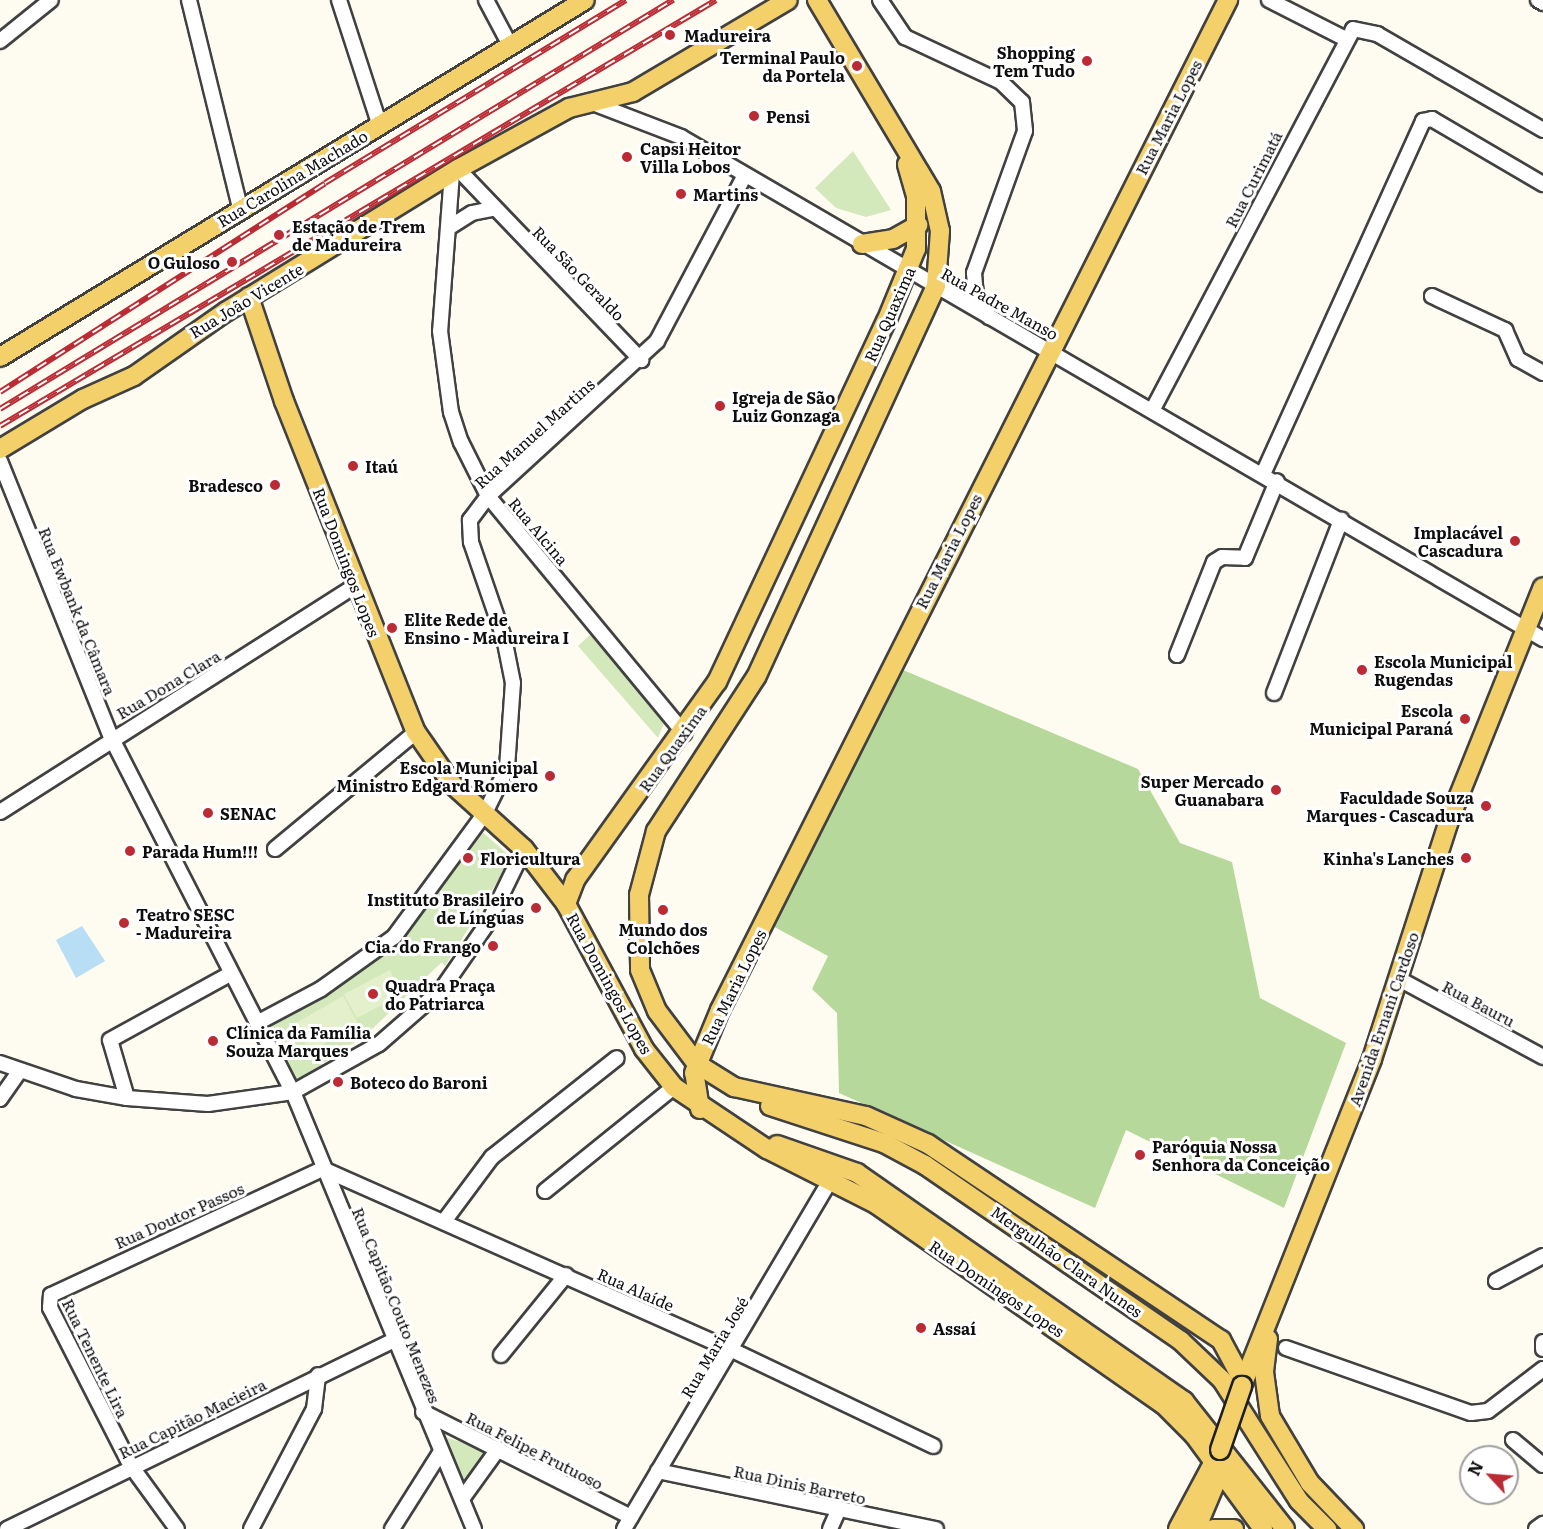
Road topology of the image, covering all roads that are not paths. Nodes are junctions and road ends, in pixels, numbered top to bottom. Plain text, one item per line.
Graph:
1 (51, 0) edge
2 (189, 0) edge
3 (339, 0) edge
4 (486, 0) edge
5 (585, 0) edge
6 (788, 0) edge
7 (818, 0) edge
8 (880, 0) edge
9 (1228, 0) edge
10 (1269, 0) edge
11 (1538, 0) edge
12 (1543, 3) edge
13 (1344, 39) junction
14 (0, 41) edge
15 (511, 47) junction
16 (590, 102) junction
17 (380, 126) junction
18 (1543, 130) edge
19 (899, 142) junction
20 (455, 171) junction
21 (745, 175) junction
22 (1543, 184) edge
23 (240, 208) junction
24 (493, 209) junction
25 (918, 225) junction
26 (448, 228) junction
27 (862, 244) junction
28 (909, 270) junction
29 (936, 286) junction
30 (1432, 296) dead end
31 (249, 297) junction
32 (990, 319) junction
33 (886, 322) junction
34 (915, 329) junction
35 (1050, 349) junction
36 (0, 357) edge
37 (641, 360) junction
38 (1543, 373) edge
39 (1153, 409) junction
40 (0, 449) edge
41 (0, 461) edge
42 (1263, 474) junction
43 (1277, 482) junction
44 (488, 496) junction
45 (1341, 520) junction
46 (355, 586) junction
47 (1543, 587) edge
48 (1524, 629) junction
49 (1543, 639) edge
50 (1177, 655) dead end
51 (1275, 693) dead end
52 (416, 732) junction
53 (684, 733) junction
54 (111, 737) junction
55 (0, 812) edge
56 (485, 813) junction
57 (275, 849) dead end
58 (524, 849) junction
59 (566, 904) junction
60 (637, 913) joint
61 (230, 974) junction
62 (1399, 979) junction
63 (257, 1023) junction
64 (1543, 1057) edge
65 (617, 1058) dead end
66 (0, 1063) edge
67 (697, 1064) junction
68 (19, 1072) junction
69 (674, 1087) junction
70 (734, 1087) junction
71 (294, 1092) junction
72 (127, 1098) junction
73 (0, 1099) edge
74 (700, 1109) junction
75 (755, 1140) junction
76 (323, 1169) junction
77 (830, 1180) junction
78 (545, 1191) dead end
79 (445, 1220) junction
80 (1543, 1256) edge
81 (566, 1275) junction
82 (1496, 1281) dead end
83 (51, 1295) joint
84 (1271, 1314) junction
85 (394, 1340) junction
86 (1543, 1342) edge
87 (1286, 1348) dead end
88 (1543, 1349) edge
89 (732, 1350) junction
90 (501, 1355) dead end
91 (1543, 1369) edge
92 (318, 1375) junction
93 (1242, 1384) junction
94 (423, 1412) junction
95 (1513, 1440) dead end
96 (933, 1446) dead end
97 (498, 1449) junction
98 (440, 1453) junction
99 (1217, 1457) junction
100 (1543, 1465) edge
101 (131, 1466) junction
102 (658, 1471) junction
103 (462, 1499) junction
104 (839, 1509) junction
105 (628, 1523) edge
106 (1543, 1524) edge
107 (7, 1529) edge
108 (177, 1529) edge
109 (251, 1529) edge
110 (392, 1529) edge
111 (474, 1529) edge
112 (830, 1529) edge
113 (936, 1529) edge
114 (1178, 1529) edge
115 (1196, 1529) edge
116 (1213, 1529) edge
117 (1234, 1529) edge
118 (1263, 1529) edge
119 (1285, 1529) edge
120 (1327, 1529) edge
121 (1354, 1529) edge
122 (1536, 1529) edge

1 - 14 street
2 - 23 street
3 - 17 street
4 - 15 street
5 - 15 main road, Rua Carolina Machado
6 - 16 main road, Rua João Vicente
7 - 19 main road
8 - 32 street
9 - 35 main road, Rua Maria Lopes
10 - 13 street
11 - 12 street
13 - 18 street
13 - 39 street, Rua Curimatá
15 - 17 main road, Rua Carolina Machado
16 - 20 main road, Rua João Vicente
16 - 21 street, Rua Padre Manso
17 - 23 main road, Rua Carolina Machado
19 - 25 main road, Rua Quaxima
19 - 29 main road, Rua Quaxima
20 - 24 street, Rua São Geraldo
20 - 26 street, Rua Alcina
20 - 31 main road, Rua João Vicente
21 - 27 street, Rua Padre Manso
21 - 37 street, Rua Manuel Martins
22 - 42 street
23 - 36 main road, Rua Carolina Machado
24 - 26 street
24 - 37 street, Rua São Geraldo
25 - 27 main road
25 - 28 main road, Rua Quaxima
26 - 44 street, Rua Alcina
27 - 28 street, Rua Padre Manso
28 - 29 street, Rua Padre Manso
28 - 33 main road, Rua Quaxima
29 - 32 street, Rua Padre Manso
29 - 34 main road, Rua Quaxima
30 - 38 street
31 - 40 main road, Rua João Vicente
31 - 46 main road, Rua Domingos Lopes
32 - 35 street, Rua Padre Manso
33 - 34 main road
33 - 53 main road, Rua Quaxima
34 - 60 main road, Rua Quaxima
35 - 39 street, Rua Padre Manso
35 - 67 main road, Rua Maria Lopes
37 - 44 street, Rua Manuel Martins
39 - 42 street, Rua Padre Manso
41 - 54 street, Rua Ewbank da Câmara
42 - 43 street, Rua Padre Manso
43 - 45 street, Rua Padre Manso
43 - 50 street
44 - 53 street, Rua Alcina
44 - 56 street, Rua Manuel Martins
45 - 48 street, Rua Padre Manso
45 - 51 street
46 - 52 main road, Rua Domingos Lopes
46 - 54 street, Rua Dona Clara
47 - 48 main road, Avenida Ernani Cardoso
48 - 49 street, Rua Padre Manso
48 - 62 main road, Avenida Ernani Cardoso
52 - 56 main road, Rua Domingos Lopes
52 - 57 street
53 - 59 main road, Rua Quaxima
54 - 55 street, Rua Dona Clara
54 - 61 street, Rua Ewbank da Câmara
56 - 58 main road, Rua Domingos Lopes
56 - 63 street, Rua Manuel Martins
58 - 59 main road, Rua Domingos Lopes
58 - 71 street
59 - 69 main road, Rua Domingos Lopes
60 - 67 main road, Rua Domingos Lopes
61 - 63 street, Rua Ewbank da Câmara
61 - 72 street
62 - 64 street, Rua Bauru
62 - 84 main road, Avenida Ernani Cardoso
63 - 71 street, Rua Ewbank da Câmara
65 - 79 street
66 - 68 street
67 - 70 main road, Rua Domingos Lopes
67 - 74 main road, Rua Maria Lopes
68 - 72 street
68 - 73 street
69 - 74 main road, Rua Domingos Lopes
69 - 78 street
70 - 93 main road, Rua Domingos Lopes
70 - 120 main road, Mergulhão Clara Nunes
71 - 72 street
71 - 76 street, Rua Capitão Couto Menezes
74 - 75 main road, Rua Domingos Lopes
75 - 77 main road, Rua Domingos Lopes
75 - 119 main road
76 - 79 street, Rua Alaíde
76 - 83 street, Rua Doutor Passos
76 - 85 street, Rua Capitão Couto Menezes
77 - 89 street, Rua Maria José
77 - 99 main road, Rua Domingos Lopes
79 - 81 street, Rua Alaíde
80 - 82 street
81 - 89 street, Rua Alaíde
81 - 90 street
83 - 101 street, Rua Tenente Lira
84 - 93 main road, Avenida Ernani Cardoso
84 - 121 main road
85 - 92 street, Rua Capitão Macieira
85 - 94 street, Rua Capitão Couto Menezes
86 - 88 street
87 - 91 street
89 - 96 street, Rua Alaíde
89 - 102 street, Rua Maria José
92 - 101 street, Rua Capitão Macieira
92 - 109 street
93 - 99 main road, Avenida Ernani Cardoso, bridge
94 - 97 street, Rua Felipe Frutuoso
94 - 98 street, Rua Capitão Couto Menezes
95 - 100 street
97 - 103 street
97 - 105 street, Rua Felipe Frutuoso
98 - 103 street, Rua Capitão Couto Menezes
98 - 110 street
99 - 114 main road
99 - 115 main road
99 - 118 main road, Rua Domingos Lopes
101 - 107 street, Rua Capitão Macieira
101 - 108 street, Rua Tenente Lira
102 - 104 street, Rua Dinis Barreto
102 - 105 street, Rua Maria José
103 - 111 street, Rua Capitão Couto Menezes
104 - 112 street
104 - 113 street, Rua Dinis Barreto
106 - 122 street
116 - 117 main road

